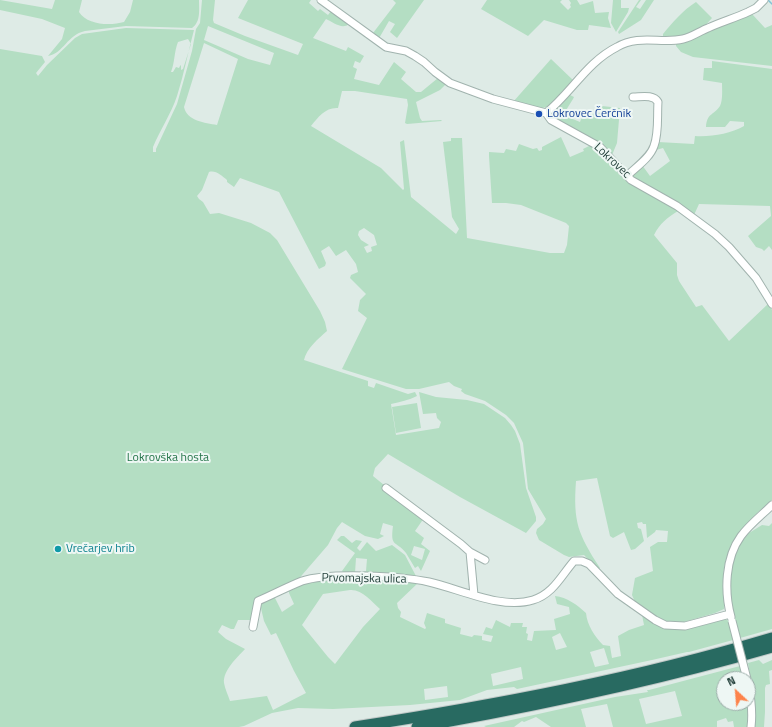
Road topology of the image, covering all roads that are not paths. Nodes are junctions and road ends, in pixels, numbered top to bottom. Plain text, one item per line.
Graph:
1 (321, 0) edge
2 (763, 1) edge
3 (633, 97) dead end
4 (546, 113) junction
5 (627, 176) junction
6 (772, 304) edge
7 (386, 488) dead end
8 (772, 505) edge
9 (769, 514) edge
10 (470, 552) junction
11 (486, 560) dead end
12 (474, 595) junction
13 (731, 617) junction
14 (253, 627) dead end
15 (772, 638) edge
16 (772, 647) edge
17 (745, 671) edge
18 (752, 711) edge
19 (355, 727) edge
20 (417, 727) edge
21 (751, 727) edge

1 - 4 street
2 - 4 street
3 - 5 street
4 - 5 street, Lokrovec
5 - 6 street, Lokrovec
7 - 10 street
8 - 9 street
9 - 13 street
10 - 11 street
10 - 12 street
12 - 13 street, Prvomajska ulica
12 - 14 street, Prvomajska ulica
13 - 17 street, bridge
15 - 19 highway
16 - 20 highway
18 - 21 street

